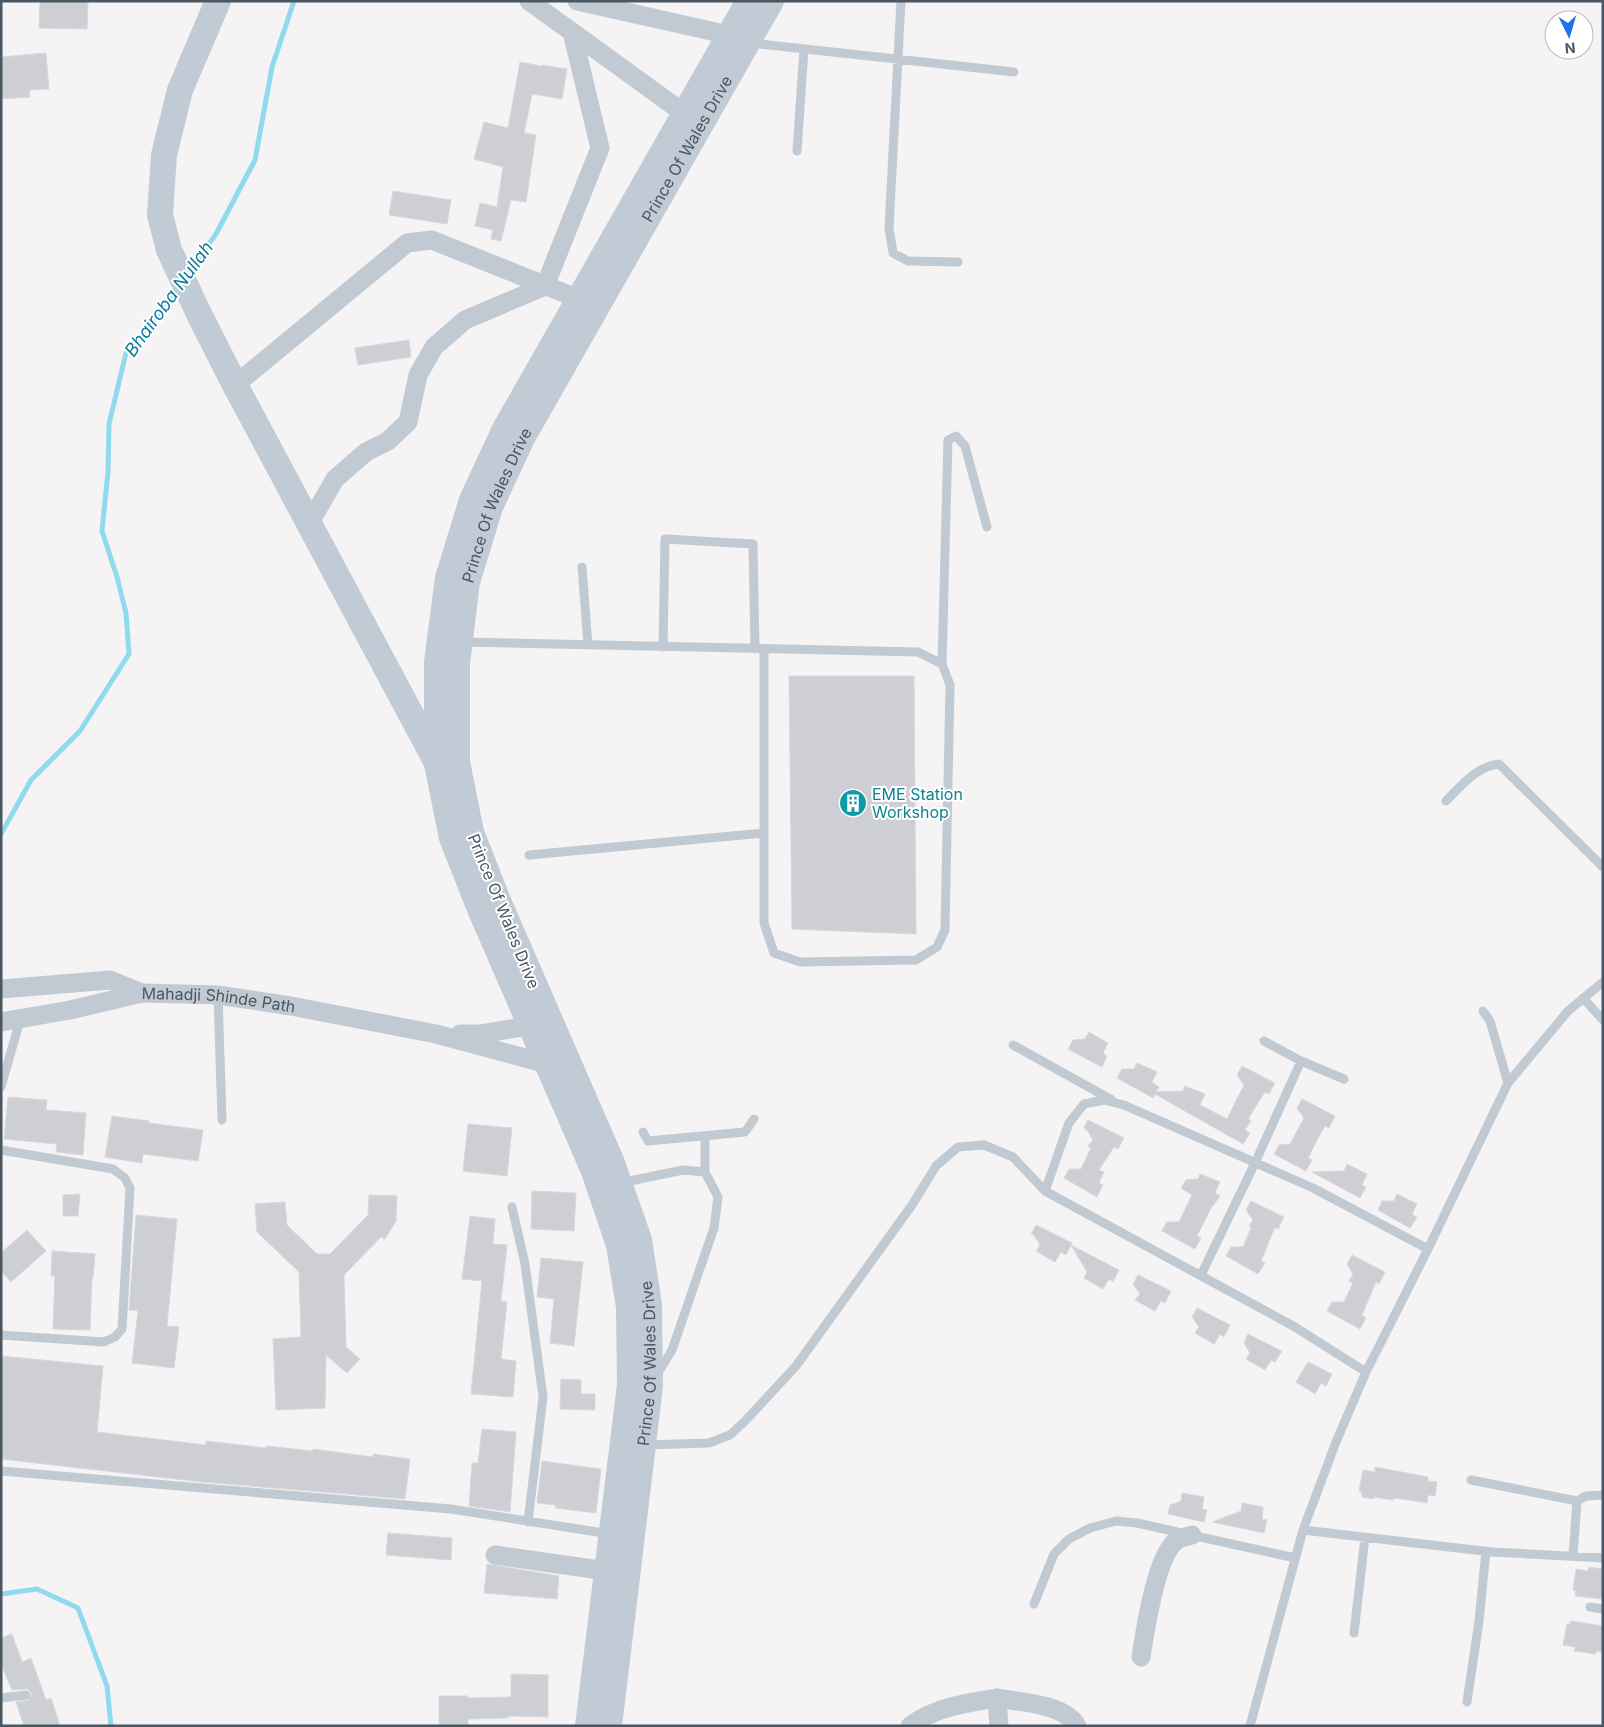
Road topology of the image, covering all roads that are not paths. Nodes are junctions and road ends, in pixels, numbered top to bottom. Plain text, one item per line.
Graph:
1 (218, 1) edge
2 (529, 1) edge
3 (577, 1) edge
4 (749, 1) edge
5 (771, 1) edge
6 (901, 1) edge
7 (572, 32) junction
8 (739, 39) junction
9 (804, 49) junction
10 (896, 59) junction
11 (1014, 72) dead end
12 (685, 114) junction
13 (797, 152) dead end
14 (958, 262) dead end
15 (545, 286) junction
16 (579, 300) junction
17 (235, 385) junction
18 (309, 524) junction
19 (987, 527) dead end
20 (582, 567) dead end
21 (449, 642) junction
22 (588, 645) junction
23 (663, 647) junction
24 (760, 649) junction
25 (942, 664) junction
26 (447, 764) junction
27 (1446, 801) dead end
28 (764, 833) junction
29 (529, 855) dead end
30 (1603, 867) edge
31 (1603, 982) edge
32 (1, 989) edge
33 (142, 993) junction
34 (218, 995) junction
35 (1583, 998) junction
36 (1483, 1011) dead end
37 (20, 1020) junction
38 (1603, 1020) edge
39 (1, 1022) edge
40 (540, 1024) junction
41 (436, 1034) junction
42 (1264, 1040) dead end
43 (1013, 1046) dead end
44 (556, 1060) junction
45 (1301, 1060) junction
46 (1344, 1079) dead end
47 (1508, 1082) junction
48 (1, 1087) edge
49 (1119, 1104) junction
50 (754, 1119) dead end
51 (222, 1120) dead end
52 (643, 1132) dead end
53 (705, 1136) junction
54 (1, 1150) edge
55 (1255, 1162) junction
56 (705, 1172) junction
57 (619, 1183) junction
58 (1045, 1191) junction
59 (512, 1207) dead end
60 (1428, 1249) junction
61 (1201, 1275) junction
62 (1, 1335) edge
63 (1366, 1372) junction
64 (650, 1386) junction
65 (633, 1443) junction
66 (1, 1471) edge
67 (1471, 1480) dead end
68 (1603, 1495) edge
69 (1577, 1501) junction
70 (528, 1522) junction
71 (1303, 1530) junction
72 (1192, 1535) junction
73 (622, 1536) junction
74 (1365, 1538) junction
75 (1486, 1551) junction
76 (495, 1555) dead end
77 (1574, 1556) junction
78 (1296, 1558) junction
79 (1603, 1558) edge
80 (607, 1571) junction
81 (1034, 1604) dead end
82 (1590, 1607) dead end
83 (1603, 1609) edge
84 (1354, 1633) dead end
85 (1140, 1657) dead end
86 (26, 1696) dead end
87 (1, 1698) edge
88 (997, 1698) junction
89 (1467, 1702) dead end
90 (588, 1726) edge
91 (608, 1726) edge
92 (910, 1726) edge
93 (999, 1726) edge
94 (1077, 1726) edge
95 (1250, 1726) edge

1 - 17 street
2 - 7 street
3 - 8 street
4 - 8 street, Prince Of Wales Drive
5 - 8 street, Prince Of Wales Drive
6 - 10 lane
7 - 12 street
7 - 15 street
8 - 9 lane
8 - 12 street, Prince Of Wales Drive
8 - 21 street, Prince Of Wales Drive
9 - 10 lane
9 - 13 lane
10 - 11 lane
10 - 14 lane
12 - 16 street, Prince Of Wales Drive
15 - 16 street
15 - 17 street
15 - 18 street
16 - 21 street, Prince Of Wales Drive
17 - 18 street
18 - 26 street
19 - 25 lane
20 - 22 lane
21 - 22 lane
21 - 26 street, Prince Of Wales Drive
22 - 23 lane
23 - 24 lane
23 - 24 lane
24 - 25 lane
24 - 28 lane
25 - 28 lane
26 - 40 street, Prince Of Wales Drive
27 - 30 lane
28 - 29 lane
31 - 35 lane
32 - 33 street
33 - 34 street, Mahadji Shinde Path
33 - 37 street, Mahadji Shinde Path
34 - 41 street, Mahadji Shinde Path
34 - 51 lane
35 - 38 lane
35 - 47 lane
36 - 47 lane
37 - 39 street, Mahadji Shinde Path
37 - 48 lane
40 - 41 street, Mahadji Shinde Path
40 - 44 street, Prince Of Wales Drive
41 - 44 street, Mahadji Shinde Path
42 - 45 lane
43 - 49 lane
44 - 57 street, Prince Of Wales Drive
44 - 65 street, Prince Of Wales Drive
45 - 46 lane
45 - 55 lane
47 - 60 lane
49 - 55 lane
49 - 58 lane
50 - 53 lane
52 - 53 lane
53 - 56 lane
54 - 62 lane
55 - 60 lane
55 - 61 lane
56 - 57 lane
56 - 64 lane
57 - 64 street, Prince Of Wales Drive
58 - 61 lane
58 - 65 lane
59 - 70 lane
60 - 63 lane
61 - 63 lane
63 - 71 lane
64 - 65 street, Prince Of Wales Drive
65 - 73 street, Prince Of Wales Drive
66 - 70 lane
67 - 69 lane
68 - 69 lane
69 - 77 lane
70 - 73 lane
71 - 74 lane
71 - 78 lane
72 - 78 lane
72 - 81 lane
72 - 85 street
73 - 80 street, Prince Of Wales Drive
73 - 91 street, Prince Of Wales Drive
74 - 75 lane
74 - 84 lane
75 - 77 lane
75 - 89 lane
76 - 80 street
77 - 79 lane
78 - 95 lane
80 - 90 street, Prince Of Wales Drive
82 - 83 lane
86 - 87 lane
88 - 92 street
88 - 93 street
88 - 94 street

